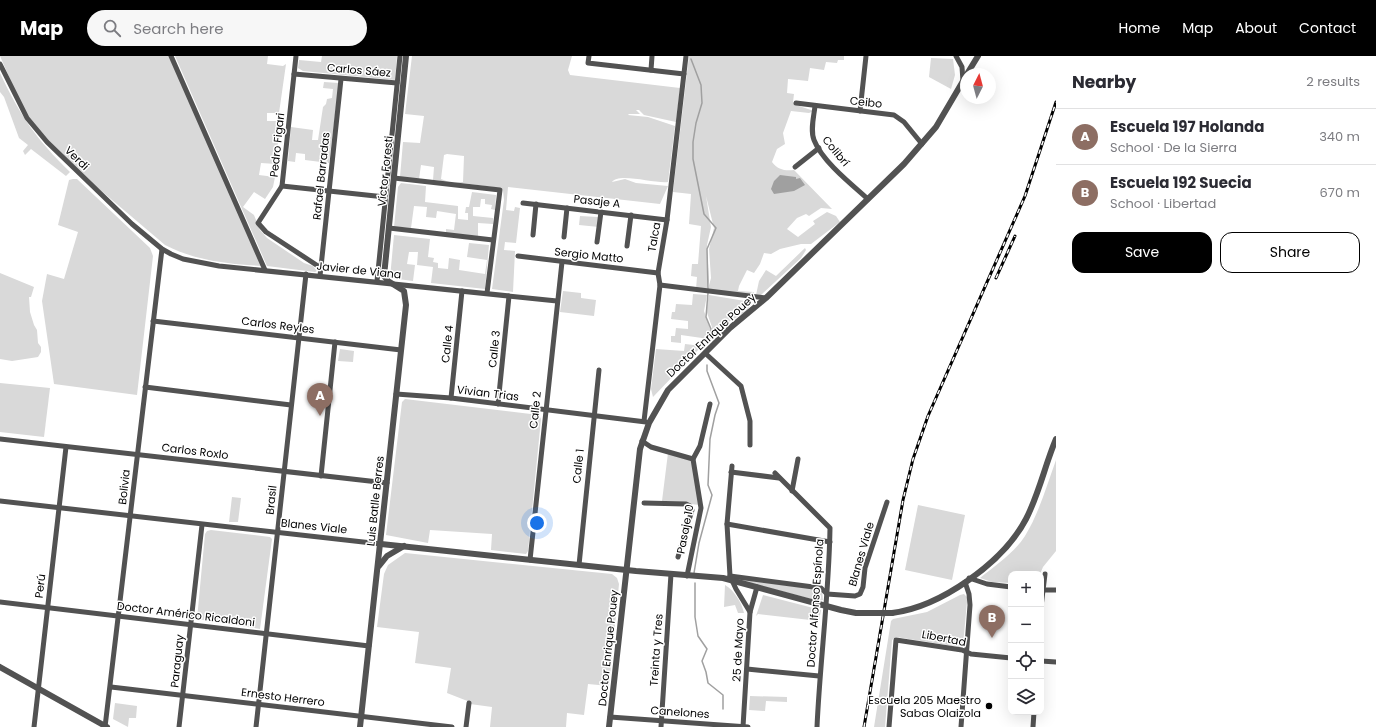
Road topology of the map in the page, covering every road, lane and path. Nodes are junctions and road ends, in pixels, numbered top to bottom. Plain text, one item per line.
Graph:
1 (172, 56) edge
2 (296, 56) edge
3 (400, 56) edge
4 (406, 56) edge
5 (589, 56) edge
6 (652, 56) edge
7 (686, 56) edge
8 (866, 56) edge
9 (956, 56) edge
10 (978, 56) edge
11 (0, 64) edge
12 (962, 68) edge
13 (971, 68) edge
14 (651, 70) junction
15 (294, 74) junction
16 (684, 74) junction
17 (341, 79) junction
18 (397, 84) junction
19 (960, 87) edge
20 (796, 103) dead end
21 (815, 106) junction
22 (860, 111) junction
23 (922, 144) junction
24 (818, 148) junction
25 (795, 167) dead end
26 (394, 178) junction
27 (282, 186) junction
28 (329, 191) junction
29 (386, 197) junction
30 (868, 200) junction
31 (523, 203) dead end
32 (536, 204) junction
33 (568, 208) junction
34 (601, 212) junction
35 (631, 215) junction
36 (668, 220) junction
37 (389, 228) junction
38 (533, 235) dead end
39 (564, 238) dead end
40 (493, 240) junction
41 (597, 242) dead end
42 (627, 246) dead end
43 (162, 249) junction
44 (518, 256) dead end
45 (562, 262) junction
46 (321, 268) junction
47 (265, 270) junction
48 (658, 272) junction
49 (306, 274) junction
50 (320, 276) junction
51 (377, 281) junction
52 (392, 284) junction
53 (660, 285) junction
54 (462, 291) junction
55 (487, 293) junction
56 (509, 296) junction
57 (766, 298) junction
58 (557, 301) junction
59 (153, 321) junction
60 (299, 337) junction
61 (336, 342) junction
62 (401, 350) junction
63 (705, 353) junction
64 (598, 370) dead end
65 (145, 387) junction
66 (396, 394) junction
67 (452, 398) junction
68 (498, 404) junction
69 (710, 404) dead end
70 (291, 405) junction
71 (546, 409) junction
72 (594, 415) junction
73 (646, 422) junction
74 (1056, 439) edge
75 (0, 440) edge
76 (642, 441) junction
77 (750, 445) dead end
78 (66, 447) junction
79 (137, 455) junction
80 (692, 459) junction
81 (798, 459) dead end
82 (284, 472) junction
83 (775, 473) dead end
84 (321, 476) junction
85 (779, 478) junction
86 (387, 483) junction
87 (792, 491) junction
88 (0, 501) edge
89 (888, 502) dead end
90 (644, 503) dead end
91 (60, 508) junction
92 (130, 516) junction
93 (202, 524) junction
94 (727, 524) junction
95 (278, 532) junction
96 (830, 542) junction
97 (381, 544) junction
98 (407, 545) junction
99 (678, 557) dead end
100 (530, 560) junction
101 (578, 565) junction
102 (379, 566) junction
103 (627, 570) junction
104 (671, 574) junction
105 (1045, 574) dead end
106 (687, 576) junction
107 (731, 578) junction
108 (1044, 579) edge
109 (967, 580) junction
110 (758, 587) junction
111 (1008, 587) edge
112 (1044, 590) edge
113 (1056, 590) edge
114 (827, 594) junction
115 (0, 602) edge
116 (825, 605) junction
117 (48, 607) junction
118 (750, 612) junction
119 (119, 616) junction
120 (190, 624) junction
121 (266, 634) junction
122 (369, 646) junction
123 (966, 651) junction
124 (1008, 658) edge
125 (1044, 661) edge
126 (1056, 662) edge
127 (0, 667) edge
128 (747, 669) junction
129 (819, 676) junction
130 (111, 687) junction
131 (38, 688) junction
132 (183, 696) junction
133 (258, 704) junction
134 (469, 704) dead end
135 (1034, 715) edge
136 (362, 716) junction
137 (610, 717) junction
138 (661, 721) junction
139 (34, 727) edge
140 (106, 727) edge
141 (179, 727) edge
142 (256, 727) edge
143 (360, 727) edge
144 (452, 727) edge
145 (466, 727) edge
146 (609, 727) edge
147 (661, 727) edge
148 (743, 727) edge
149 (748, 727) edge
150 (817, 727) edge
151 (889, 727) edge
152 (961, 727) edge
153 (1033, 727) edge

1 - 47 street
2 - 15 street, Pedro Figari
3 - 18 street, Víctor Foresti
4 - 26 street, Víctor Foresti
5 - 14 street
6 - 14 street
7 - 16 street, Talca
8 - 22 street
9 - 12 street
10 - 13 street, Doctor Enrique Pouey
11 - 43 street, Verdi
14 - 16 street
15 - 17 street, Carlos Sáez
15 - 27 street, Pedro Figari
16 - 36 street, Talca
17 - 18 street, Carlos Sáez
17 - 28 street, Rafael Barradas
18 - 29 street, Víctor Foresti
19 - 23 street, Doctor Enrique Pouey
20 - 21 street, Ceibo
21 - 22 street, Ceibo
21 - 24 street, Colibrí
22 - 23 street, Ceibo
23 - 30 street, Doctor Enrique Pouey
24 - 25 street
24 - 30 street, Colibrí
26 - 37 street, Víctor Foresti
26 - 40 street
27 - 28 street
27 - 46 street, Pedro Figari
28 - 29 street
28 - 46 street, Rafael Barradas
29 - 51 street, Víctor Foresti
30 - 57 street, Doctor Enrique Pouey
31 - 32 street, Pasaje A
32 - 33 street, Pasaje A
32 - 38 street
33 - 34 street, Pasaje A
33 - 39 street
34 - 35 street, Pasaje A
34 - 41 street
35 - 36 street, Pasaje A
35 - 42 street
36 - 48 street, Talca
37 - 40 street
37 - 52 street, Víctor Foresti
40 - 55 street
43 - 47 street, Javier de Viana
43 - 59 street, Bolivia
44 - 45 street, Sergio Matto
45 - 48 street, Sergio Matto
45 - 58 street, Calle 2
46 - 50 street, Rafael Barradas
47 - 49 street, Javier de Viana
48 - 53 street, Talca
49 - 50 street, Javier de Viana
49 - 60 street, Brasil
50 - 51 street, Javier de Viana
51 - 52 street, Javier de Viana
52 - 54 street, Javier de Viana
52 - 62 street, Luis Batlle Berres
53 - 57 street
53 - 73 street, Talca
54 - 55 street, Javier de Viana
54 - 67 street, Calle 4
55 - 56 street, Javier de Viana
56 - 58 street, Javier de Viana
56 - 68 street, Calle 3
57 - 63 street, Doctor Enrique Pouey
58 - 71 street, Calle 2
59 - 60 street, Carlos Reyles
59 - 65 street, Bolivia
60 - 61 street, Carlos Reyles
60 - 70 street, Brasil
61 - 62 street, Carlos Reyles
61 - 84 street
62 - 66 street, Luis Batlle Berres
63 - 73 street, Doctor Enrique Pouey
63 - 77 street
64 - 72 street, Calle 1
65 - 70 street
65 - 79 street, Bolivia
66 - 67 street, Vivian Trias
66 - 86 street, Luis Batlle Berres
67 - 68 street, Vivian Trias
68 - 71 street, Vivian Trias
69 - 80 street
70 - 82 street, Brasil
71 - 72 street, Vivian Trias
71 - 100 street, Calle 2
72 - 73 street, Vivian Trias
72 - 101 street, Calle 1
73 - 76 street, Doctor Enrique Pouey
74 - 109 street, Blanes Viale
75 - 78 street, Carlos Roxlo
76 - 80 street
76 - 103 street, Doctor Enrique Pouey
78 - 79 street, Carlos Roxlo
78 - 91 street, Perú
79 - 82 street, Carlos Roxlo
79 - 92 street, Bolivia
80 - 106 street, Pasaje 10
81 - 87 street
82 - 84 street, Carlos Roxlo
82 - 95 street, Brasil
83 - 85 street, Doctor Alfonso Espínola
84 - 86 street, Carlos Roxlo
85 - 87 street, Doctor Alfonso Espínola
85 - 94 street, 25 de Mayo
86 - 97 street, Luis Batlle Berres
87 - 96 street, Doctor Alfonso Espínola
88 - 91 street, Blanes Viale
89 - 114 street, Blanes Viale
90 - 99 street
91 - 92 street, Blanes Viale
91 - 117 street, Perú
92 - 93 street, Blanes Viale
92 - 119 street, Bolivia
93 - 95 street, Blanes Viale
93 - 120 street, Paraguay
94 - 96 street
94 - 107 street, 25 de Mayo
95 - 97 street, Blanes Viale
95 - 121 street, Brasil
96 - 114 street, Doctor Alfonso Espínola
97 - 98 street, Blanes Viale
97 - 102 street, Luis Batlle Berres
98 - 100 street, Blanes Viale
98 - 102 street
100 - 101 street, Blanes Viale
101 - 103 street, Blanes Viale
102 - 122 street, Luis Batlle Berres
103 - 104 street, Blanes Viale
103 - 137 street, Doctor Enrique Pouey
104 - 106 street, Blanes Viale
104 - 138 street, Treinta y Tres
105 - 108 street
106 - 107 street, Blanes Viale
107 - 110 street, Blanes Viale
107 - 114 street, Blanes Viale
107 - 118 street, 25 de Mayo
109 - 111 street
109 - 116 street, Blanes Viale, bridge
109 - 123 street
110 - 116 street, Blanes Viale
110 - 118 street
112 - 113 street
114 - 116 street, Doctor Alfonso Espínola
115 - 117 street, Doctor Américo Ricaldoni
116 - 129 street, Doctor Alfonso Espínola
117 - 119 street, Doctor Américo Ricaldoni
117 - 131 street, Perú
118 - 128 street, 25 de Mayo
119 - 120 street, Doctor Américo Ricaldoni
119 - 130 street, Bolivia
120 - 121 street, Doctor Américo Ricaldoni
120 - 132 street, Paraguay
121 - 122 street, Doctor Américo Ricaldoni
121 - 133 street, Brasil
122 - 136 street, Luis Batlle Berres
123 - 124 street, Libertad
123 - 151 street, Libertad
123 - 152 street
125 - 126 street
127 - 131 street
128 - 129 street
128 - 148 street, 25 de Mayo
129 - 150 street, Doctor Alfonso Espínola
130 - 132 street, Ernesto Herrero
130 - 140 street, Bolivia
131 - 139 street, Perú
131 - 140 street
132 - 133 street, Ernesto Herrero
132 - 141 street, Paraguay
133 - 136 street, Ernesto Herrero
133 - 142 street, Brasil
134 - 145 street
135 - 153 street
136 - 143 street, Luis Batlle Berres
136 - 144 street, Ernesto Herrero
137 - 138 street, Canelones
137 - 146 street, Doctor Enrique Pouey
138 - 147 street, Treinta y Tres
138 - 148 street, Canelones
148 - 149 street, Canelones

